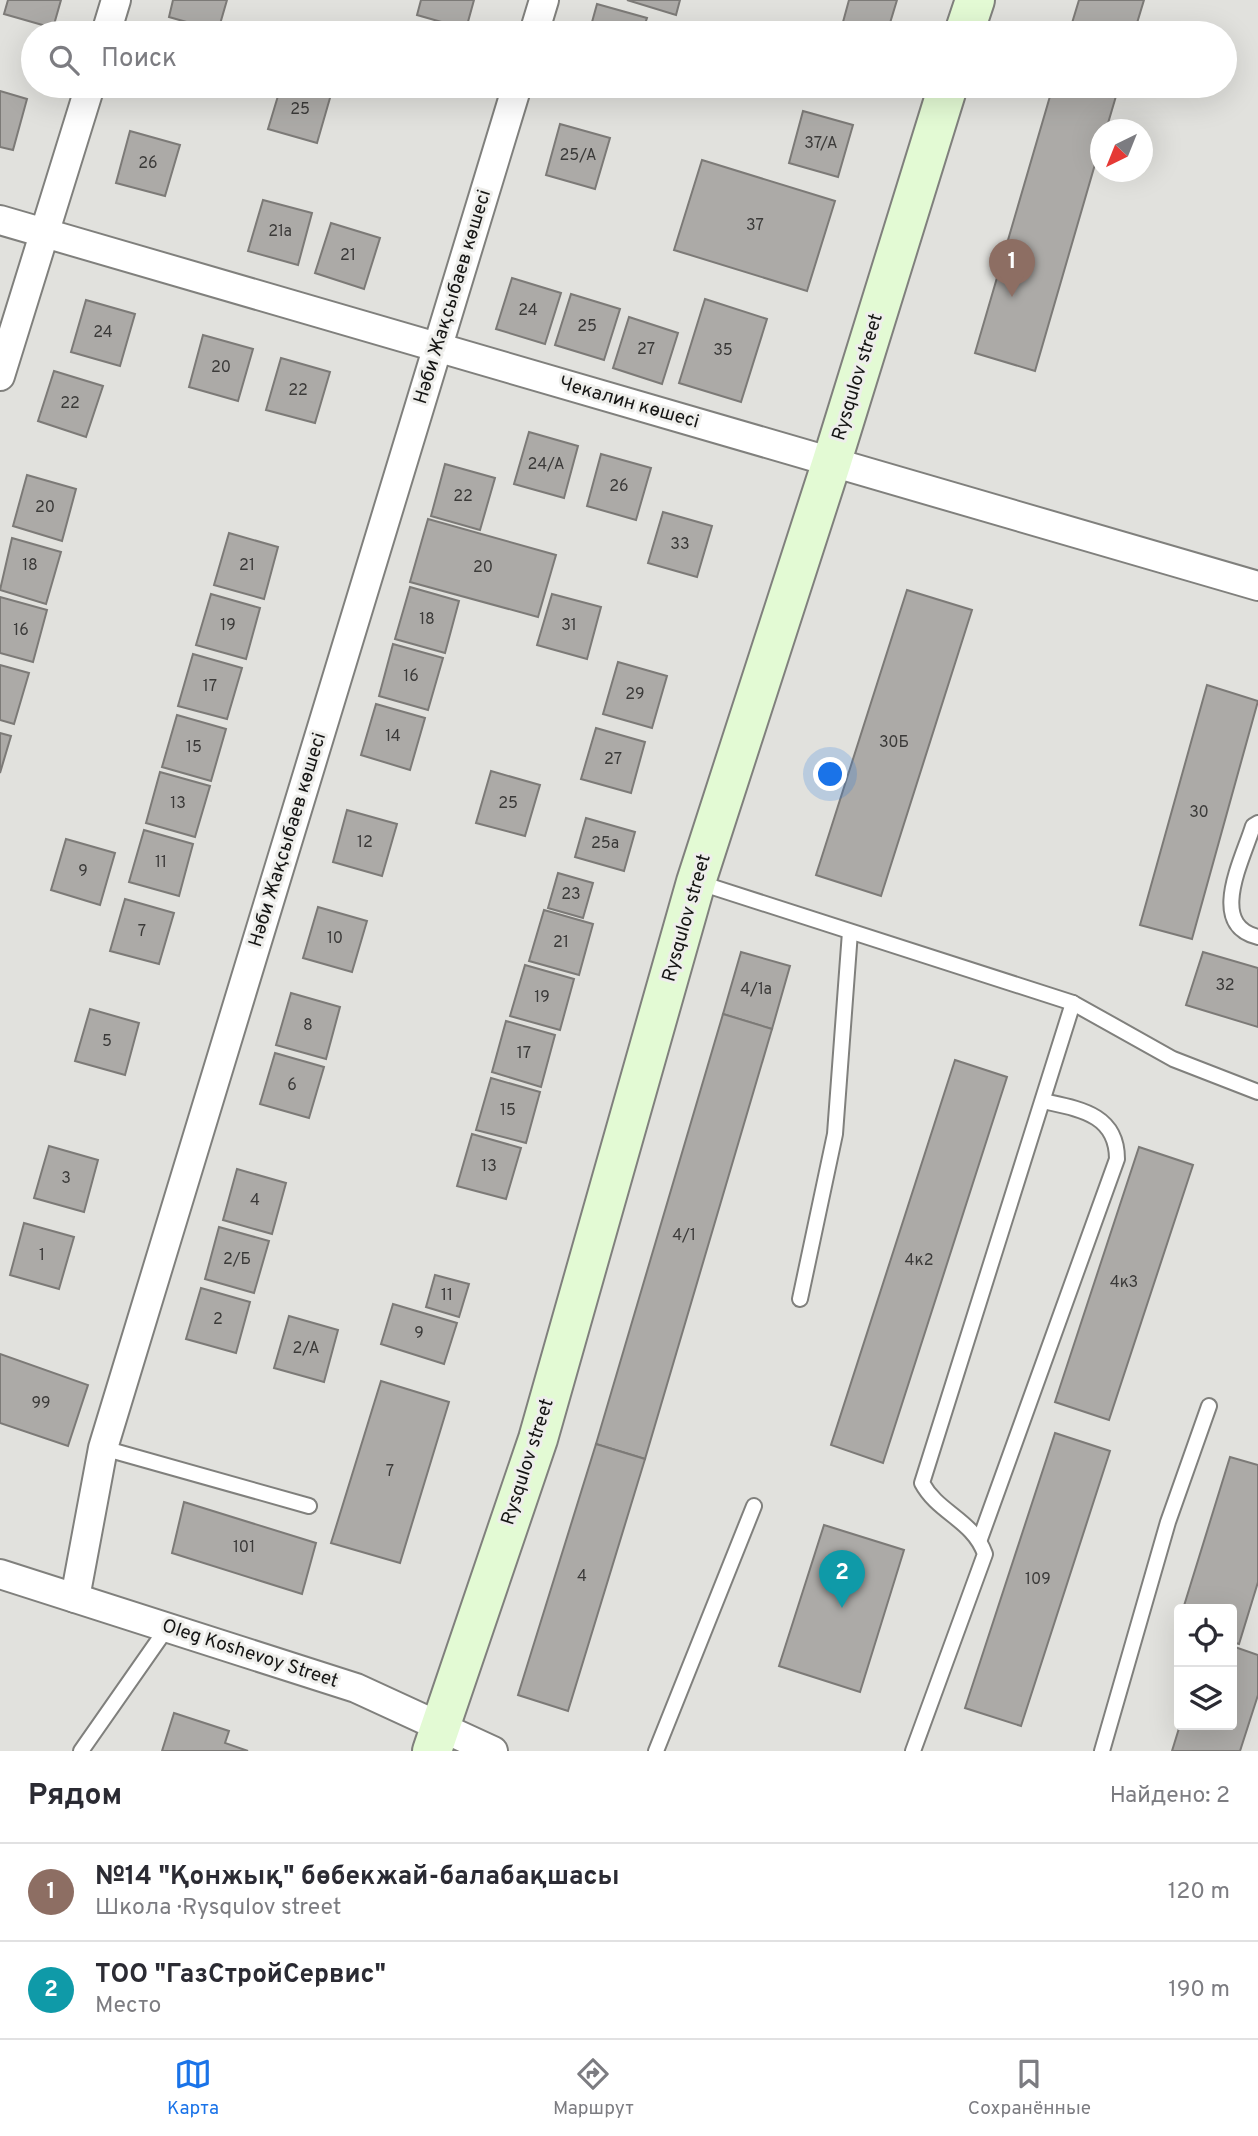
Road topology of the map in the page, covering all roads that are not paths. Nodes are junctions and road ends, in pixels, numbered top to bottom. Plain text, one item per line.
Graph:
1 (116, 0) edge
2 (544, 0) edge
3 (975, 0) edge
4 (110, 21) edge
5 (538, 21) edge
6 (968, 21) edge
7 (86, 98) edge
8 (513, 98) edge
9 (944, 98) edge
10 (0, 220) edge
11 (45, 233) junction
12 (437, 349) junction
13 (0, 376) edge
14 (832, 461) junction
15 (1258, 586) edge
16 (1258, 823) edge
17 (696, 882) junction
18 (850, 932) junction
19 (1258, 937) edge
20 (1073, 1003) junction
21 (1258, 1091) edge
22 (1042, 1101) junction
23 (800, 1299) dead end
24 (1209, 1406) dead end
25 (103, 1448) junction
26 (309, 1506) dead end
27 (754, 1506) dead end
28 (980, 1539) junction
29 (0, 1574) edge
30 (75, 1598) junction
31 (167, 1628) junction
32 (435, 1739) edge
33 (81, 1751) edge
34 (493, 1751) edge
35 (656, 1751) edge
36 (913, 1751) edge
37 (1102, 1751) edge

1 - 4 street
2 - 5 street
3 - 6 street
7 - 11 street
8 - 12 street, Нәби Жақсыбаев көшесі
9 - 14 street, Rysqulov street
10 - 11 street, Чекалин көшесі
11 - 12 street, Чекалин көшесі
11 - 13 street
12 - 14 street, Чекалин көшесі
12 - 25 street, Нәби Жақсыбаев көшесі
14 - 15 street, Чекалин көшесі
14 - 17 street, Rysqulov street
16 - 19 lane
17 - 18 lane
17 - 32 street, Rysqulov street
18 - 20 lane
18 - 23 lane
20 - 21 lane
20 - 22 lane
22 - 28 lane
22 - 28 lane
24 - 37 lane
25 - 26 lane
25 - 30 street, Нәби Жақсыбаев көшесі
27 - 35 lane
28 - 36 lane
29 - 30 street, Oleg Koshevoy Street
30 - 31 street, Oleg Koshevoy Street
31 - 32 street, Oleg Koshevoy Street
31 - 33 lane
32 - 34 street, Oleg Koshevoy Street

